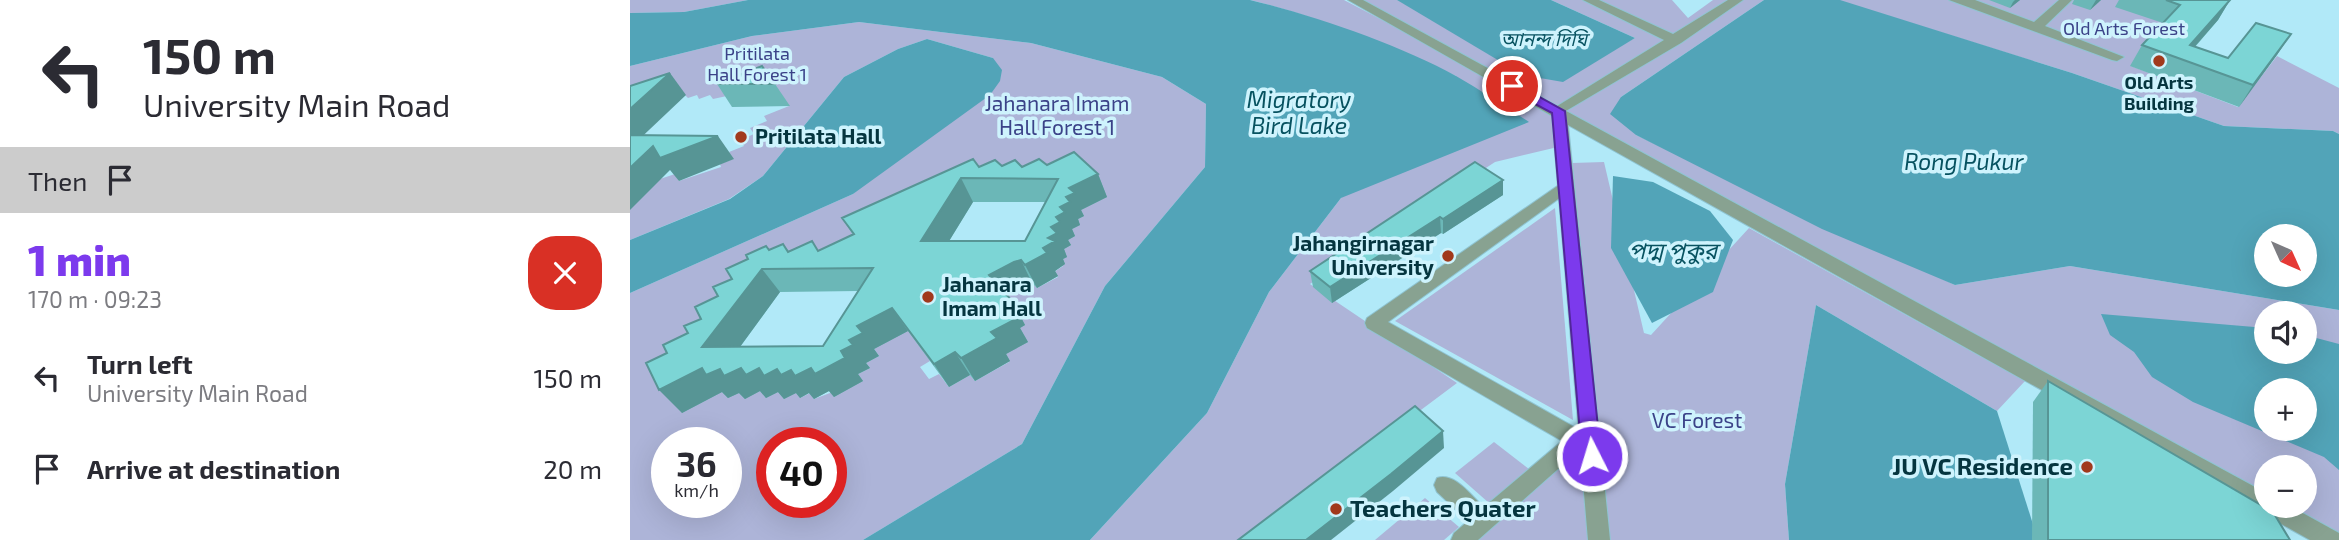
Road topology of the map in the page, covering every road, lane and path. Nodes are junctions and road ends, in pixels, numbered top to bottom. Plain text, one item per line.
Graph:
1 (1354, 0) edge
2 (1589, 0) edge
3 (1737, 0) edge
4 (1955, 0) edge
5 (2066, 0) edge
6 (2036, 27) junction
7 (1676, 40) junction
8 (2117, 57) dead end
9 (1559, 111) junction
10 (1566, 185) junction
11 (1583, 434) junction
12 (1445, 485) dead end
13 (2254, 497) edge
14 (2292, 518) edge
15 (1483, 521) junction
16 (1462, 540) edge
17 (1599, 540) edge
18 (2332, 540) edge

1 - 9 street
2 - 7 street
3 - 7 street
4 - 6 street
5 - 6 street
6 - 8 street
7 - 9 street
9 - 10 street
9 - 13 street
10 - 11 street
10 - 11 street
11 - 15 street
11 - 17 street
12 - 15 street
14 - 18 street
15 - 16 street

